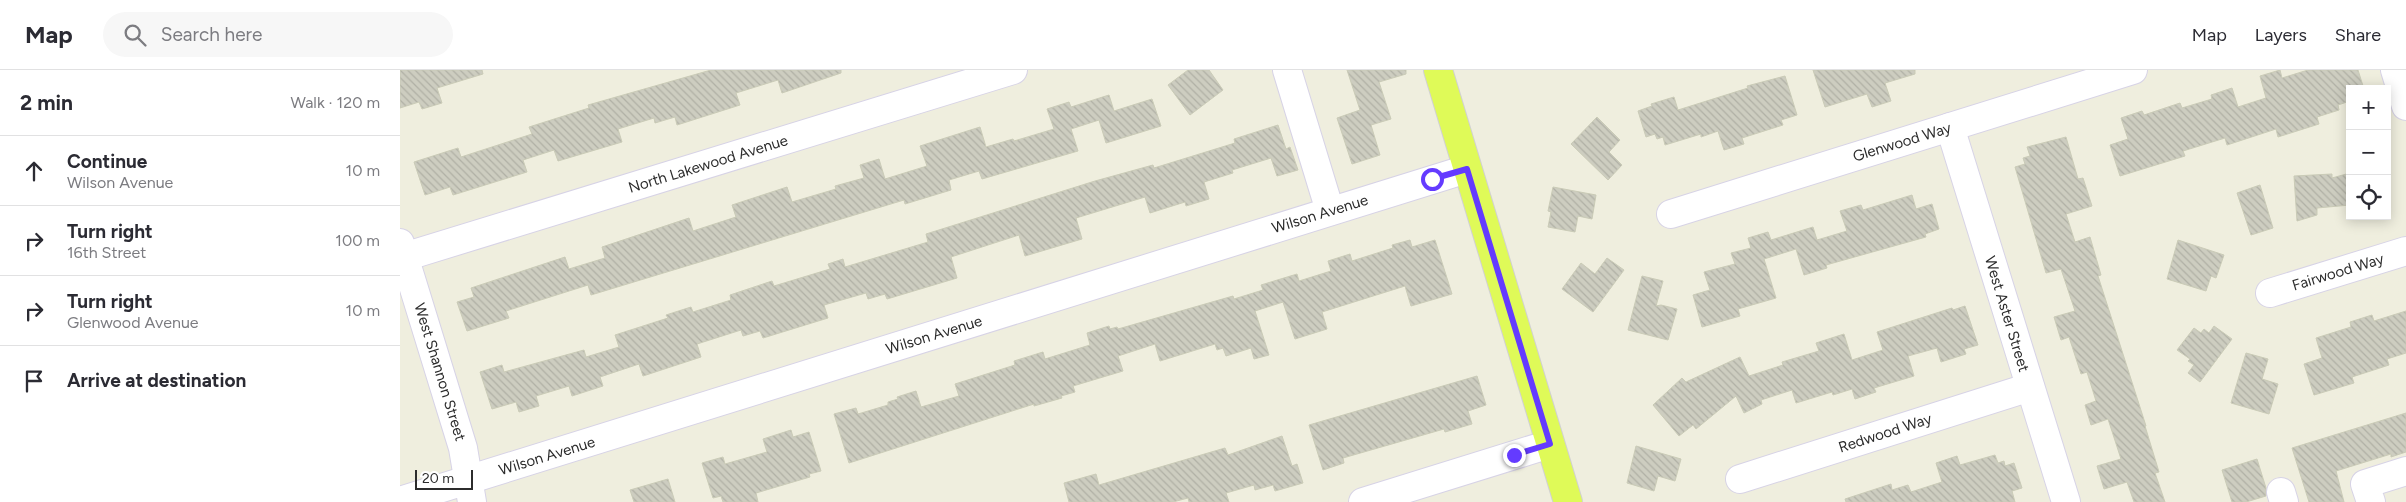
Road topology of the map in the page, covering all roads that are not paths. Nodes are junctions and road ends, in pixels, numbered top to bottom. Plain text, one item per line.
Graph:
1 (1013, 70) edge
2 (1287, 70) edge
3 (1438, 70) edge
4 (2133, 70) edge
5 (2395, 70) edge
6 (2406, 106) edge
7 (1950, 127) junction
8 (1467, 169) junction
9 (1330, 211) junction
10 (1671, 214) dead end
11 (402, 250) edge
12 (2406, 251) edge
13 (2270, 293) dead end
14 (2030, 387) junction
15 (1550, 444) junction
16 (2406, 471) edge
17 (1740, 479) dead end
18 (470, 491) edge
19 (400, 501) edge
20 (1363, 502) edge
21 (1568, 502) edge
22 (2066, 502) edge
23 (2371, 502) edge

1 - 11 street, North Lakewood Avenue
2 - 9 street
3 - 8 main road
4 - 7 street, Glenwood Way
5 - 6 street
7 - 10 street, Glenwood Way
7 - 14 street, West Aster Street
8 - 9 street, Wilson Avenue
8 - 15 main road
9 - 18 street, Wilson Avenue
11 - 18 street, West Shannon Street
12 - 13 street, Fairwood Way
14 - 17 street, Redwood Way
14 - 22 street, West Aster Street
15 - 20 street
15 - 21 main road
16 - 23 street
18 - 19 street, Wilson Avenue

